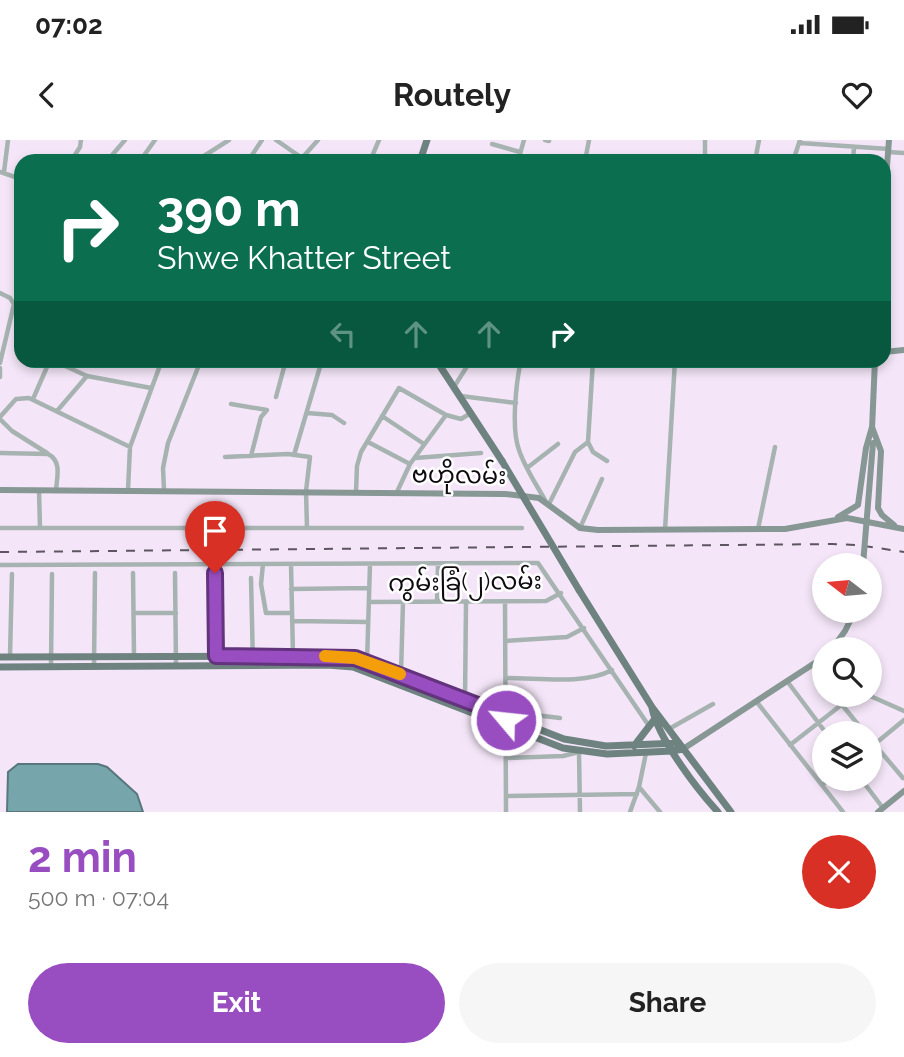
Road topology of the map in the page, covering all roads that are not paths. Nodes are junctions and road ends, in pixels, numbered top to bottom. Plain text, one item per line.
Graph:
1 (8, 140) edge
2 (124, 140) edge
3 (229, 140) edge
4 (276, 140) edge
5 (318, 140) edge
6 (524, 140) edge
7 (889, 140) edge
8 (800, 142) edge
9 (492, 144) dead end
10 (854, 147) junction
11 (889, 150) junction
12 (520, 152) joint
13 (904, 153) edge
14 (113, 154) edge
15 (207, 154) edge
16 (296, 154) edge
17 (306, 154) edge
18 (854, 154) edge
19 (889, 154) edge
20 (2, 172) edge
21 (0, 293) edge
22 (0, 365) edge
23 (47, 368) edge
24 (69, 368) edge
25 (159, 368) edge
26 (198, 368) edge
27 (284, 368) edge
28 (320, 368) edge
29 (441, 368) edge
30 (466, 368) edge
31 (520, 368) edge
32 (593, 368) edge
33 (675, 368) edge
34 (875, 368) edge
35 (87, 376) junction
36 (0, 377) edge
37 (454, 387) junction
38 (152, 388) junction
39 (461, 396) junction
40 (276, 397) dead end
41 (33, 400) junction
42 (516, 403) junction
43 (231, 404) dead end
44 (57, 411) junction
45 (306, 413) junction
46 (471, 413) junction
47 (446, 415) junction
48 (382, 416) junction
49 (0, 418) edge
50 (344, 423) dead end
51 (872, 427) junction
52 (368, 442) junction
53 (588, 442) junction
54 (424, 444) junction
55 (558, 444) dead end
56 (130, 447) junction
57 (775, 447) dead end
58 (0, 453) edge
59 (481, 453) dead end
60 (48, 454) junction
61 (294, 455) junction
62 (251, 456) junction
63 (225, 457) dead end
64 (414, 458) junction
65 (607, 461) dead end
66 (410, 464) junction
67 (527, 468) junction
68 (602, 479) dead end
69 (0, 489) edge
70 (38, 489) junction
71 (56, 490) junction
72 (128, 490) junction
73 (164, 490) junction
74 (306, 491) junction
75 (356, 492) junction
76 (397, 492) junction
77 (547, 502) junction
78 (831, 522) junction
79 (896, 526) junction
80 (0, 528) edge
81 (40, 528) junction
82 (307, 528) junction
83 (522, 528) dead end
84 (580, 528) junction
85 (904, 528) edge
86 (758, 529) junction
87 (665, 531) junction
88 (864, 553) edge
89 (263, 564) junction
90 (291, 564) junction
91 (370, 564) junction
92 (0, 565) edge
93 (438, 565) junction
94 (94, 573) dead end
95 (134, 573) dead end
96 (175, 573) dead end
97 (215, 573) dead end
98 (12, 574) dead end
99 (52, 574) dead end
100 (251, 578) dead end
101 (369, 587) junction
102 (291, 589) junction
103 (561, 593) junction
104 (369, 602) junction
105 (402, 602) junction
106 (437, 602) junction
107 (466, 602) junction
108 (505, 602) junction
109 (176, 612) junction
110 (134, 613) junction
111 (292, 613) junction
112 (292, 621) junction
113 (368, 622) junction
114 (584, 628) junction
115 (506, 641) junction
116 (94, 655) junction
117 (10, 656) junction
118 (28, 656) junction
119 (52, 656) junction
120 (134, 656) junction
121 (176, 656) junction
122 (216, 656) junction
123 (293, 656) junction
124 (0, 657) edge
125 (253, 661) junction
126 (367, 662) junction
127 (28, 666) junction
128 (51, 666) junction
129 (94, 666) junction
130 (176, 666) junction
131 (216, 666) junction
132 (293, 666) junction
133 (0, 667) edge
134 (613, 670) junction
135 (812, 670) edge
136 (399, 674) junction
137 (507, 678) junction
138 (787, 681) junction
139 (394, 682) junction
140 (434, 688) junction
141 (431, 696) junction
142 (468, 701) junction
143 (756, 701) junction
144 (882, 701) edge
145 (713, 704) dead end
146 (652, 707) junction
147 (839, 707) edge
148 (844, 707) edge
149 (466, 711) junction
150 (904, 711) edge
151 (506, 716) junction
152 (560, 718) dead end
153 (516, 720) junction
154 (904, 720) edge
155 (817, 721) edge
156 (821, 721) edge
157 (855, 721) edge
158 (652, 724) junction
159 (506, 727) junction
160 (812, 728) edge
161 (669, 729) junction
162 (882, 738) edge
163 (790, 745) junction
164 (634, 746) junction
165 (681, 746) junction
166 (670, 748) junction
167 (579, 752) junction
168 (646, 752) junction
169 (882, 756) edge
170 (506, 758) junction
171 (812, 772) edge
172 (903, 778) edge
173 (639, 787) junction
174 (827, 791) edge
175 (868, 791) edge
176 (904, 791) edge
177 (637, 794) junction
178 (580, 795) junction
179 (506, 796) junction
180 (880, 810) edge
181 (506, 812) edge
182 (580, 812) edge
183 (629, 812) edge
184 (660, 812) edge
185 (718, 812) edge
186 (731, 812) edge
187 (844, 812) edge

1 - 20 street
2 - 14 street
3 - 15 street
4 - 16 street
5 - 17 street
6 - 12 street
7 - 11 main road
8 - 10 street
9 - 12 street
10 - 11 street
10 - 18 street
11 - 13 street
11 - 19 main road
21 - 22 street
22 - 36 street
23 - 41 street
24 - 35 street
25 - 38 street
26 - 73 street
27 - 40 street
28 - 45 street
29 - 37 main road
30 - 37 street
31 - 42 street
32 - 53 street
33 - 87 street
34 - 51 main road
35 - 38 street
35 - 44 street
37 - 39 main road
38 - 56 street
39 - 42 street
39 - 46 main road
41 - 44 street
41 - 49 street
42 - 67 street
43 - 62 street
44 - 56 street
45 - 50 street
45 - 61 street
46 - 47 street
46 - 146 main road, bridge
47 - 48 street
47 - 54 street
48 - 52 street
48 - 54 street
49 - 60 street
51 - 78 main road
51 - 79 main road
51 - 88 main road, bridge
52 - 66 street
52 - 75 street
53 - 65 street
53 - 77 street
54 - 64 street
55 - 67 street
56 - 72 street
57 - 86 street
58 - 60 street
59 - 64 street
60 - 71 street
61 - 62 street
61 - 74 street
62 - 63 street
64 - 66 street
66 - 76 street
67 - 77 street
68 - 84 street
69 - 70 main road, ဗဟိုလမ်း
70 - 71 main road, ဗဟိုလမ်း
70 - 81 street
71 - 72 main road, ဗဟိုလမ်း
72 - 73 main road, ဗဟိုလမ်း
73 - 74 main road, ဗဟိုလမ်း
74 - 75 main road, ဗဟိုလမ်း
74 - 82 street
75 - 76 main road, ဗဟိုလမ်း
76 - 77 main road, ဗဟိုလမ်း
77 - 84 main road, ဗဟိုလမ်း
78 - 79 main road
78 - 86 main road
79 - 85 main road
80 - 81 street
81 - 82 street
82 - 83 street
84 - 87 main road
86 - 87 main road
89 - 90 street
89 - 92 street
89 - 111 street
90 - 91 street
90 - 102 street
91 - 93 street
91 - 101 street
93 - 103 street
93 - 106 street
94 - 116 street
95 - 110 street
96 - 109 street
97 - 122 street
98 - 117 street
99 - 119 street
100 - 125 street
101 - 102 street
101 - 104 street
102 - 111 street
103 - 108 street, ကွမ်းခြံ(၂)လမ်း
103 - 114 street
104 - 105 street, ကွမ်းခြံ(၂)လမ်း
104 - 113 street
105 - 106 street, ကွမ်းခြံ(၂)လမ်း
105 - 136 street
106 - 107 street, ကွမ်းခြံ(၂)လမ်း
107 - 108 street, ကွမ်းခြံ(၂)လမ်း
107 - 142 street
108 - 115 street
109 - 110 street
109 - 121 street
110 - 120 street
111 - 112 street
112 - 113 street
112 - 123 street
113 - 126 street
114 - 115 street
114 - 134 street
115 - 137 street
116 - 119 main road
116 - 120 main road
116 - 129 street
117 - 118 main road
117 - 124 main road
118 - 119 main road
118 - 127 street
119 - 128 street
120 - 121 main road
121 - 122 main road
121 - 130 street
122 - 125 main road
122 - 131 street
123 - 125 main road
123 - 126 main road
123 - 132 street
125 - 131 main road
125 - 132 main road
126 - 136 main road
127 - 128 main road
127 - 133 main road
128 - 129 main road
129 - 130 main road
130 - 131 main road
132 - 139 main road
134 - 137 street
134 - 158 street
135 - 138 main road
136 - 139 main road
136 - 140 main road
137 - 151 street
138 - 143 main road
138 - 155 street
139 - 141 main road
140 - 141 main road
140 - 142 main road
141 - 149 main road
142 - 149 main road
142 - 151 main road
143 - 163 street
143 - 165 main road
144 - 150 street
145 - 161 street
146 - 158 main road
146 - 161 main road
147 - 156 street
148 - 157 street
149 - 159 main road
151 - 153 main road
151 - 159 street
152 - 153 street
153 - 164 main road
154 - 162 street
158 - 164 main road
158 - 166 main road
159 - 167 main road
159 - 170 street
160 - 163 street
161 - 165 main road
163 - 171 street
164 - 166 main road
165 - 166 main road
165 - 186 main road
166 - 168 main road
166 - 185 main road
167 - 168 main road
167 - 170 street
167 - 178 street
168 - 173 street
169 - 172 street
170 - 179 street
173 - 177 street
173 - 184 street
174 - 187 street
175 - 180 street
176 - 180 main road
177 - 178 street
177 - 183 street
178 - 179 street
178 - 182 street
179 - 181 street

